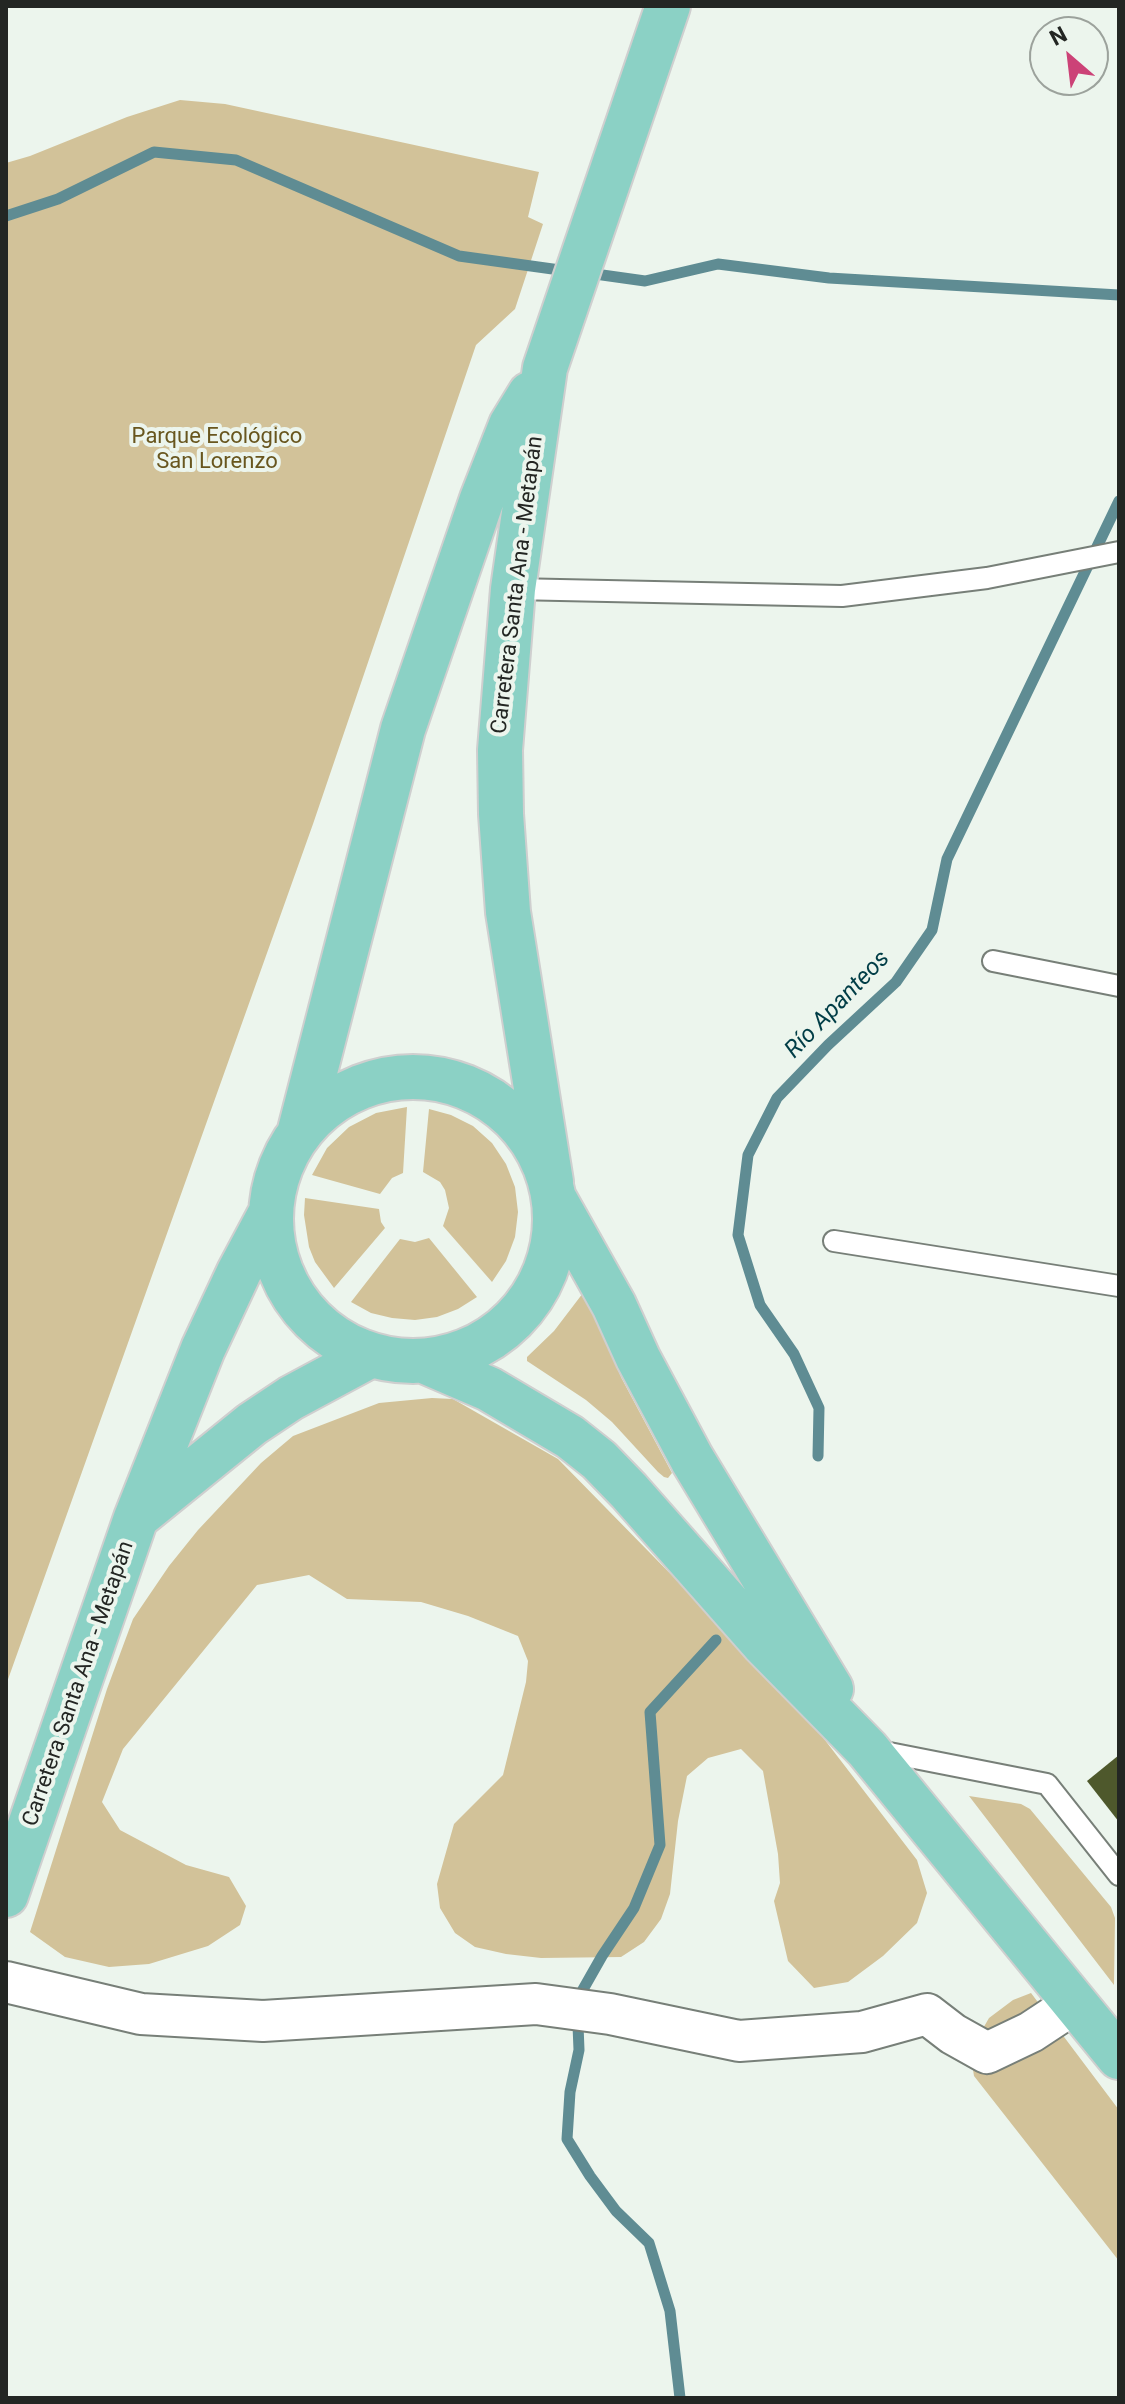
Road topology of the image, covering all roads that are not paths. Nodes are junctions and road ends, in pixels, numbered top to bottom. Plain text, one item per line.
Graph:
1 (668, 6) edge
2 (545, 368) junction
3 (1119, 552) edge
4 (513, 589) junction
5 (993, 961) dead end
6 (1119, 986) edge
7 (299, 1134) junction
8 (553, 1191) junction
9 (271, 1212) junction
10 (834, 1241) dead end
11 (1119, 1286) edge
12 (371, 1355) junction
13 (424, 1361) junction
14 (136, 1518) junction
15 (867, 1749) junction
16 (1119, 1875) edge
17 (6, 1895) edge
18 (6, 1982) edge
19 (1075, 2003) junction
20 (1119, 2057) edge

1 - 2 main road, Carretera Santa Ana - Metapán
2 - 4 main road, Carretera Santa Ana - Metapán
2 - 7 main road, Carretera Santa Ana - Metapán
3 - 4 lane
4 - 8 main road, Carretera Santa Ana - Metapán
5 - 6 lane
7 - 8 main road
7 - 9 main road
8 - 13 main road
8 - 15 main road
9 - 12 main road
9 - 14 main road, Carretera Santa Ana - Metapán
10 - 11 lane
12 - 13 main road
12 - 14 main road, Carretera Santa Ana - Metapán
13 - 15 main road
14 - 17 main road, Carretera Santa Ana - Metapán
15 - 16 lane
15 - 19 main road
18 - 19 street
19 - 20 main road

